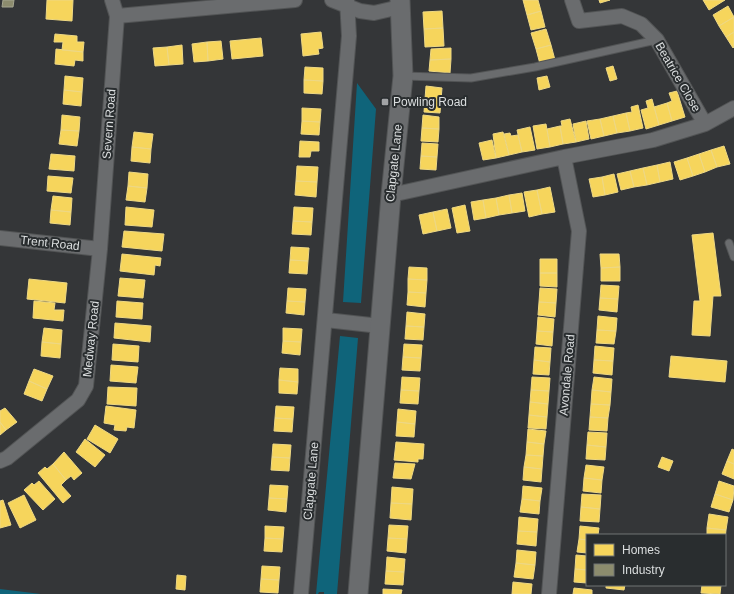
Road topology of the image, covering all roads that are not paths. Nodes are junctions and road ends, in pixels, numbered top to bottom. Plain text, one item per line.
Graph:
1 (112, 0) edge
2 (294, 0) edge
3 (332, 0) edge
4 (572, 0) edge
5 (347, 2) edge
6 (400, 4) edge
7 (117, 16) junction
8 (657, 40) junction
9 (403, 76) junction
10 (734, 108) edge
11 (705, 124) junction
12 (564, 157) junction
13 (390, 195) junction
14 (0, 238) edge
15 (729, 243) dead end
16 (100, 249) junction
17 (734, 258) edge
18 (326, 320) junction
19 (380, 326) junction
20 (0, 461) edge
21 (301, 594) edge
22 (358, 594) edge
23 (549, 594) edge

1 - 7 street, Severn Road
2 - 7 street
3 - 5 street
4 - 8 street, Beatrice Close
5 - 6 street
5 - 18 street, Clapgate Lane
6 - 9 street, Clapgate Lane
7 - 16 street, Severn Road
8 - 9 lane
8 - 11 street, Beatrice Close
9 - 13 street, Clapgate Lane
10 - 11 street
11 - 12 street
12 - 13 street
12 - 23 street, Avondale Road
13 - 19 street, Clapgate Lane
14 - 16 street, Trent Road
15 - 17 lane
16 - 20 street, Medway Road
18 - 19 street
18 - 21 street, Clapgate Lane
19 - 22 street, Clapgate Lane

